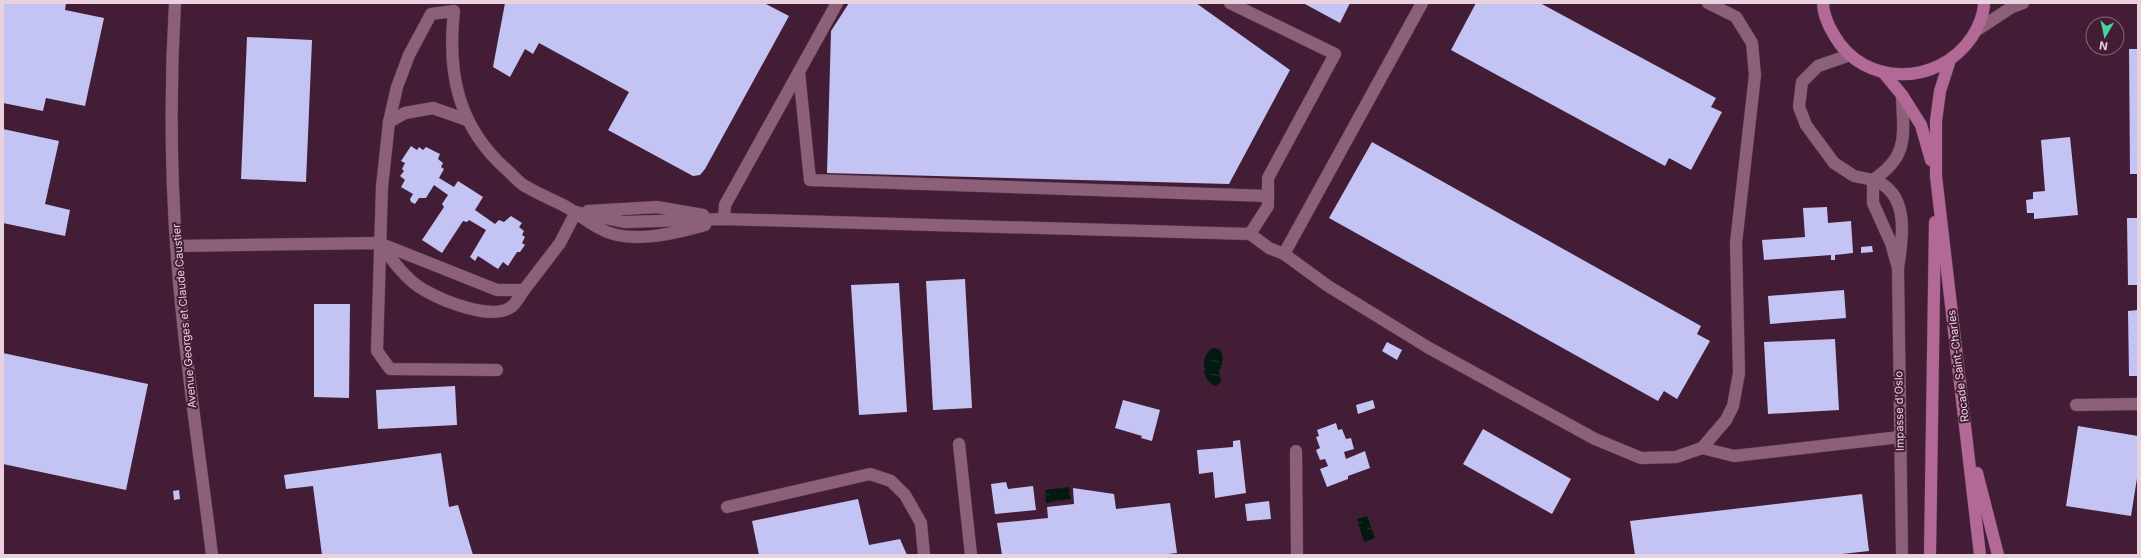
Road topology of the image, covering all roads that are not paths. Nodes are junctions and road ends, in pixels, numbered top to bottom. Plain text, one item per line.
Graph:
1 (175, 3) edge
2 (837, 3) edge
3 (1230, 3) edge
4 (1422, 3) edge
5 (1708, 3) edge
6 (1984, 3) edge
7 (2023, 3) edge
8 (1821, 4) edge
9 (455, 6) edge
10 (1977, 30) junction
11 (1850, 56) junction
12 (1950, 60) junction
13 (799, 72) junction
14 (1883, 72) junction
15 (1902, 95) junction
16 (466, 120) junction
17 (390, 122) junction
18 (1936, 176) junction
19 (1873, 180) junction
20 (1268, 196) junction
21 (576, 212) junction
22 (724, 219) junction
23 (1250, 234) junction
24 (379, 242) junction
25 (176, 246) junction
26 (1284, 254) junction
27 (1898, 268) junction
28 (524, 290) junction
29 (497, 370) dead end
30 (2138, 404) edge
31 (2076, 405) dead end
32 (1965, 420) junction
33 (1900, 437) junction
34 (959, 444) dead end
35 (1702, 448) junction
36 (1296, 450) dead end
37 (727, 507) dead end
38 (212, 555) edge
39 (924, 555) edge
40 (971, 555) edge
41 (1298, 555) edge
42 (1902, 555) edge
43 (1930, 555) edge
44 (1980, 555) edge
45 (1998, 555) edge

1 - 25 street, Avenue Georges et Claude Caustier
2 - 13 street
3 - 20 street
4 - 26 street
5 - 35 street
6 - 10 main road
7 - 10 street
8 - 11 main road
9 - 16 street
9 - 17 street
10 - 12 main road
11 - 14 main road
11 - 19 street
12 - 14 main road
12 - 18 main road, Rocade Saint-Charles
13 - 20 street
13 - 22 street
14 - 15 main road, Rocade Saint-Charles
15 - 18 main road, Rocade Saint-Charles
15 - 19 street
16 - 17 street
16 - 21 street
17 - 24 street
18 - 32 main road, Rocade Saint-Charles
18 - 43 main road
19 - 27 street
19 - 27 street
20 - 23 street
21 - 22 street
21 - 22 street
21 - 28 street
22 - 23 street
23 - 26 street
24 - 25 street
24 - 28 street
24 - 28 street
24 - 29 street
25 - 38 street, Avenue Georges et Claude Caustier
26 - 35 street
27 - 33 street, Impasse d'Oslo
30 - 31 street
32 - 44 main road, Rocade Saint-Charles
32 - 45 main road
33 - 35 street
33 - 42 street, Impasse d'Oslo
34 - 40 street
36 - 41 street
37 - 39 street

